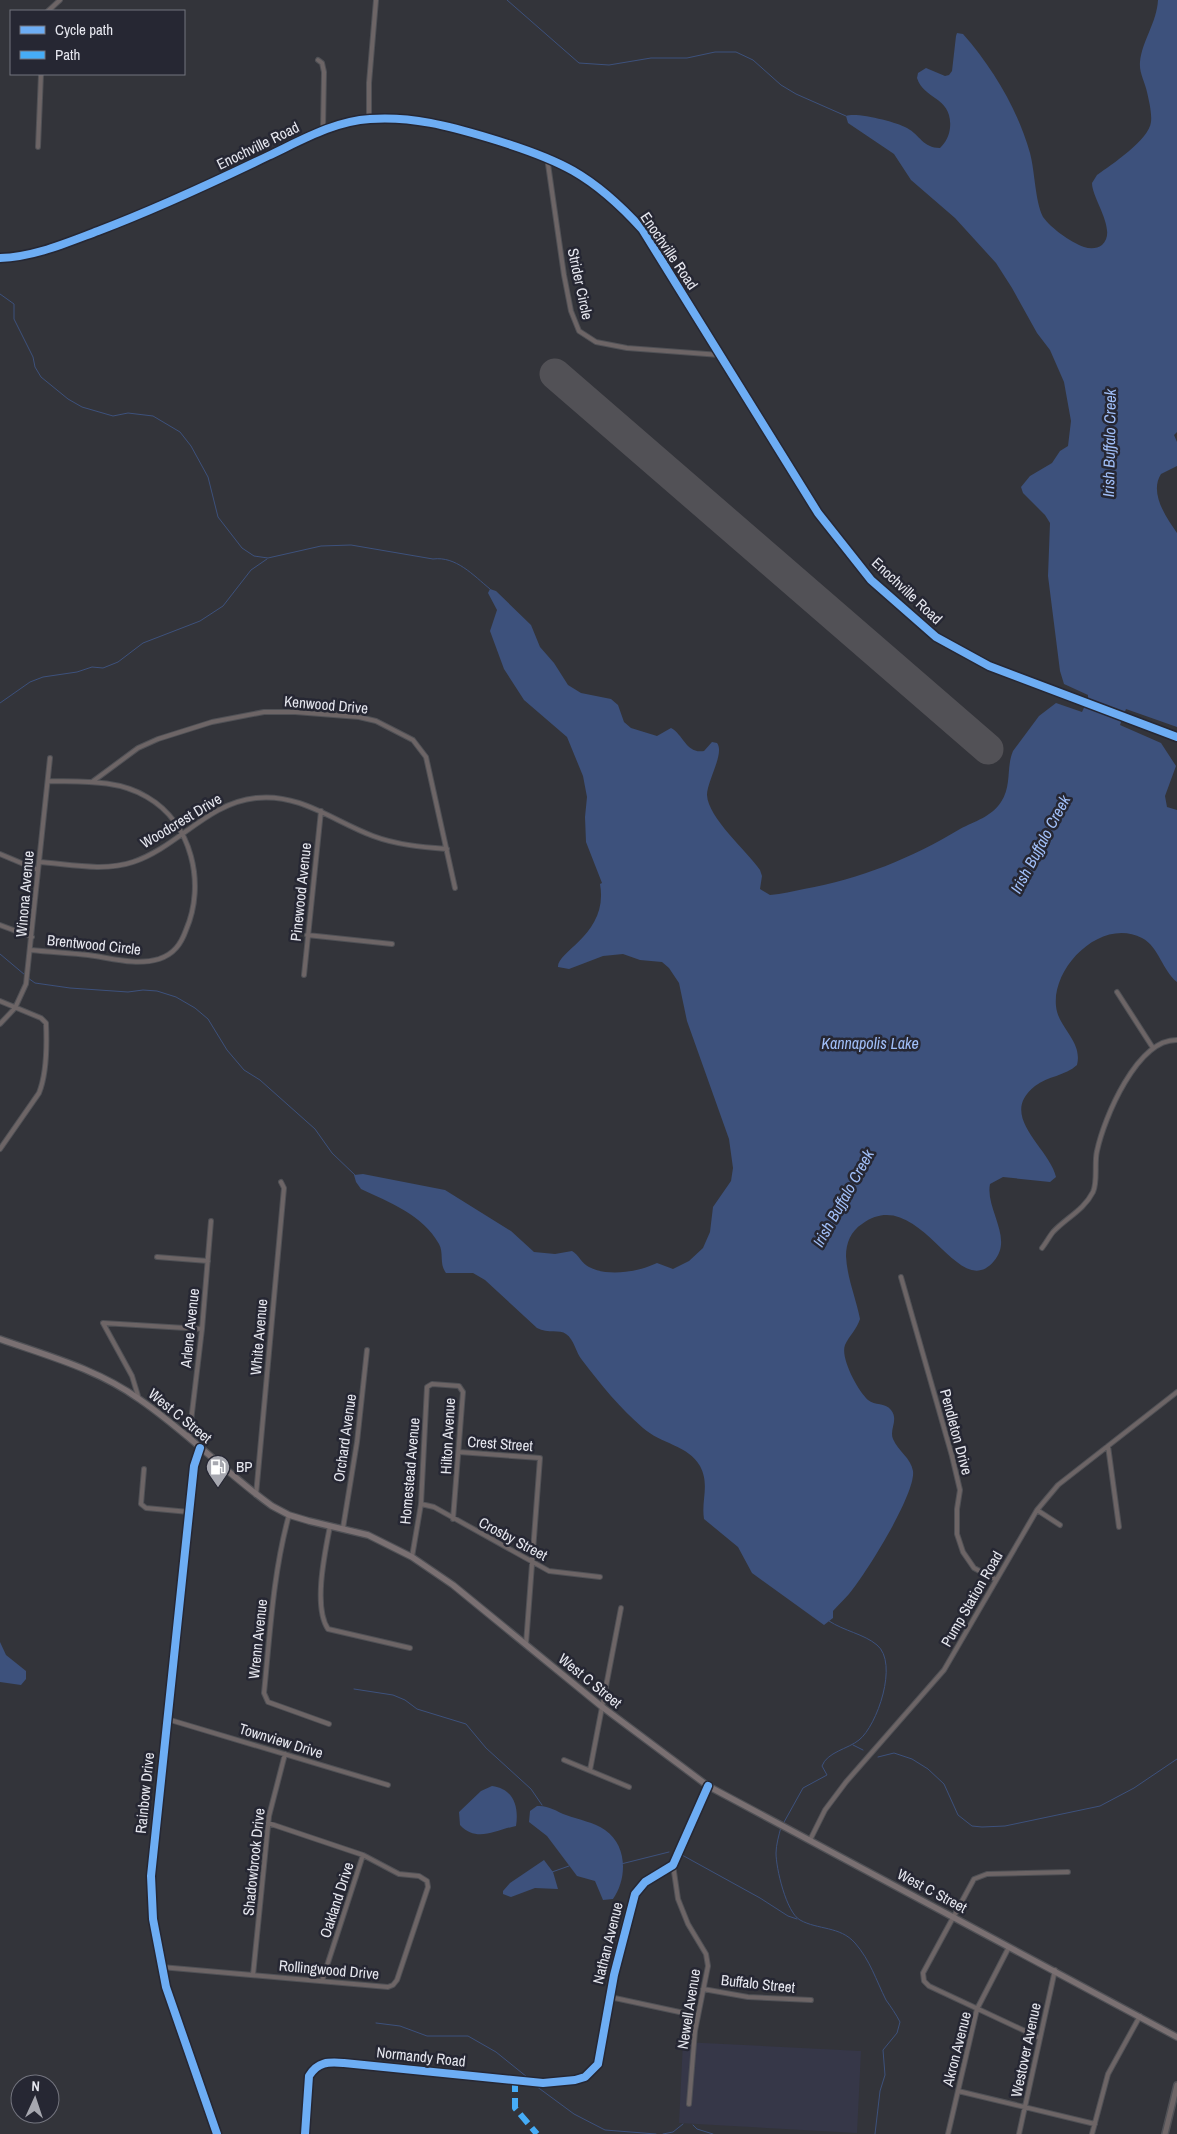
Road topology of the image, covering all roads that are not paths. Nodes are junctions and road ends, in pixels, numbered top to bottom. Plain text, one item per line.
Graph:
1 (60, 0) edge
2 (376, 0) edge
3 (49, 10) edge
4 (318, 60) dead end
5 (41, 75) edge
6 (368, 119) junction
7 (323, 130) junction
8 (38, 147) dead end
9 (547, 157) junction
10 (0, 258) edge
11 (720, 355) junction
12 (1177, 737) edge
13 (50, 758) dead end
14 (48, 781) junction
15 (92, 782) junction
16 (321, 811) junction
17 (183, 834) junction
18 (447, 849) junction
19 (0, 854) edge
20 (39, 862) junction
21 (38, 870) junction
22 (455, 888) dead end
23 (0, 925) edge
24 (307, 935) junction
25 (32, 937) junction
26 (392, 944) dead end
27 (31, 950) junction
28 (304, 974) dead end
29 (1117, 992) dead end
30 (0, 1001) edge
31 (15, 1008) junction
32 (0, 1024) edge
33 (1177, 1040) edge
34 (1153, 1048) junction
35 (0, 1149) edge
36 (281, 1182) dead end
37 (211, 1221) dead end
38 (1042, 1248) dead end
39 (157, 1257) dead end
40 (208, 1261) junction
41 (901, 1277) dead end
42 (202, 1328) junction
43 (0, 1339) edge
44 (367, 1350) dead end
45 (427, 1386) joint
46 (1177, 1392) edge
47 (139, 1399) junction
48 (189, 1438) junction
49 (1108, 1446) junction
50 (200, 1448) junction
51 (459, 1452) junction
52 (144, 1470) dead end
53 (256, 1495) junction
54 (421, 1504) junction
55 (1037, 1510) junction
56 (189, 1512) junction
57 (289, 1515) junction
58 (453, 1519) junction
59 (1060, 1525) dead end
60 (330, 1526) junction
61 (343, 1528) junction
62 (1119, 1528) dead end
63 (412, 1557) junction
64 (532, 1563) junction
65 (600, 1577) dead end
66 (995, 1579) junction
67 (621, 1608) dead end
68 (526, 1644) junction
69 (410, 1648) dead end
70 (601, 1706) junction
71 (167, 1719) junction
72 (329, 1724) dead end
73 (285, 1754) junction
74 (564, 1760) dead end
75 (590, 1770) junction
76 (388, 1785) dead end
77 (708, 1786) junction
78 (629, 1787) dead end
79 (268, 1824) junction
80 (810, 1840) junction
81 (363, 1855) junction
82 (673, 1865) junction
83 (1068, 1872) dead end
84 (954, 1917) junction
85 (1010, 1946) junction
86 (161, 1967) junction
87 (1055, 1970) junction
88 (253, 1975) junction
89 (322, 1981) junction
90 (703, 1989) junction
91 (610, 1997) junction
92 (810, 2000) dead end
93 (977, 2009) junction
94 (698, 2016) junction
95 (1140, 2016) junction
96 (1177, 2037) edge
97 (1040, 2038) junction
98 (592, 2071) joint
99 (1177, 2085) edge
100 (958, 2092) junction
101 (689, 2104) dead end
102 (1026, 2107) junction
103 (1095, 2124) junction
104 (217, 2134) edge
105 (305, 2134) edge
106 (948, 2134) edge
107 (1019, 2134) edge
108 (1092, 2134) edge
109 (1165, 2134) edge

1 - 3 street
2 - 6 street
4 - 7 street
5 - 8 street
6 - 7 street, Enochville Road
6 - 9 street, Enochville Road
7 - 10 street, Enochville Road
9 - 11 street, Enochville Road
9 - 11 street, Strider Circle
11 - 12 street, Enochville Road
13 - 14 street, Winona Avenue
14 - 15 street, Brentwood Circle
14 - 20 street, Winona Avenue
15 - 17 street, Brentwood Circle
15 - 18 street, Kenwood Drive
16 - 17 street, Woodcrest Drive
16 - 18 street, Woodcrest Drive
16 - 24 street, Pinewood Avenue
17 - 20 street, Woodcrest Drive
17 - 27 street, Brentwood Circle
18 - 22 street, Kenwood Drive
19 - 21 street
20 - 21 street, Winona Avenue
21 - 25 street, Winona Avenue
23 - 25 street
24 - 26 street
24 - 28 street, Pinewood Avenue
25 - 27 street, Winona Avenue
27 - 31 street, Winona Avenue
29 - 34 street
30 - 31 street
31 - 32 street, Winona Avenue
31 - 35 street
33 - 34 street
34 - 38 street
36 - 53 street, White Avenue
37 - 40 street, Arlene Avenue
39 - 40 street
40 - 42 street, Arlene Avenue
41 - 66 street, Pendleton Drive
42 - 47 street
42 - 48 street, Arlene Avenue
43 - 47 main road, West C Street
44 - 61 street, Orchard Avenue
45 - 51 street, Hilton Avenue
45 - 54 street, Homestead Avenue
46 - 49 street, Pump Station Road
47 - 48 main road, West C Street
48 - 50 main road, West C Street
49 - 55 street, Pump Station Road
49 - 62 street
50 - 53 main road, West C Street
50 - 56 street, Rainbow Drive
51 - 58 street, Hilton Avenue
51 - 64 street, Crest Street
52 - 56 street
53 - 57 main road, West C Street
54 - 58 street, Crosby Street
54 - 63 street, Homestead Avenue
55 - 59 street
55 - 66 street, Pump Station Road
56 - 71 street, Rainbow Drive
57 - 60 main road, West C Street
57 - 72 street, Wrenn Avenue
58 - 64 street, Crosby Street
60 - 61 main road, West C Street
60 - 69 street
61 - 63 main road, West C Street
63 - 68 main road, West C Street
64 - 65 street, Crosby Street
64 - 68 street
66 - 80 street, Pump Station Road
67 - 70 street
68 - 70 main road, West C Street
70 - 75 street
70 - 77 main road, West C Street
71 - 73 street, Townview Drive
71 - 86 street, Rainbow Drive
73 - 76 street, Townview Drive
73 - 79 street, Shadowbrook Drive
74 - 75 street
75 - 78 street
77 - 80 main road, West C Street
77 - 82 street
79 - 81 street, Rollingwood Drive
79 - 88 street, Shadowbrook Drive
80 - 84 main road, West C Street
81 - 89 street, Oakland Drive
81 - 89 street, Rollingwood Drive
82 - 90 street, Newell Avenue
82 - 91 street, Nathan Avenue
83 - 84 street
84 - 85 main road, West C Street
84 - 93 street
85 - 87 main road, West C Street
85 - 93 street, Akron Avenue
86 - 88 street, Rollingwood Drive
86 - 104 street, Rainbow Drive
87 - 95 main road, West C Street
87 - 97 street, Westover Avenue
88 - 89 street, Rollingwood Drive
90 - 92 street, Buffalo Street
90 - 94 street, Newell Avenue
91 - 94 street
91 - 98 street, Nathan Avenue
93 - 97 street
93 - 100 street, Akron Avenue
94 - 101 street, Newell Avenue
95 - 96 main road, West C Street
95 - 103 street
97 - 102 street, Westover Avenue
98 - 105 street, Normandy Road
99 - 109 street
100 - 102 street
100 - 106 street, Akron Avenue
102 - 103 street
102 - 107 street, Westover Avenue
103 - 108 street

